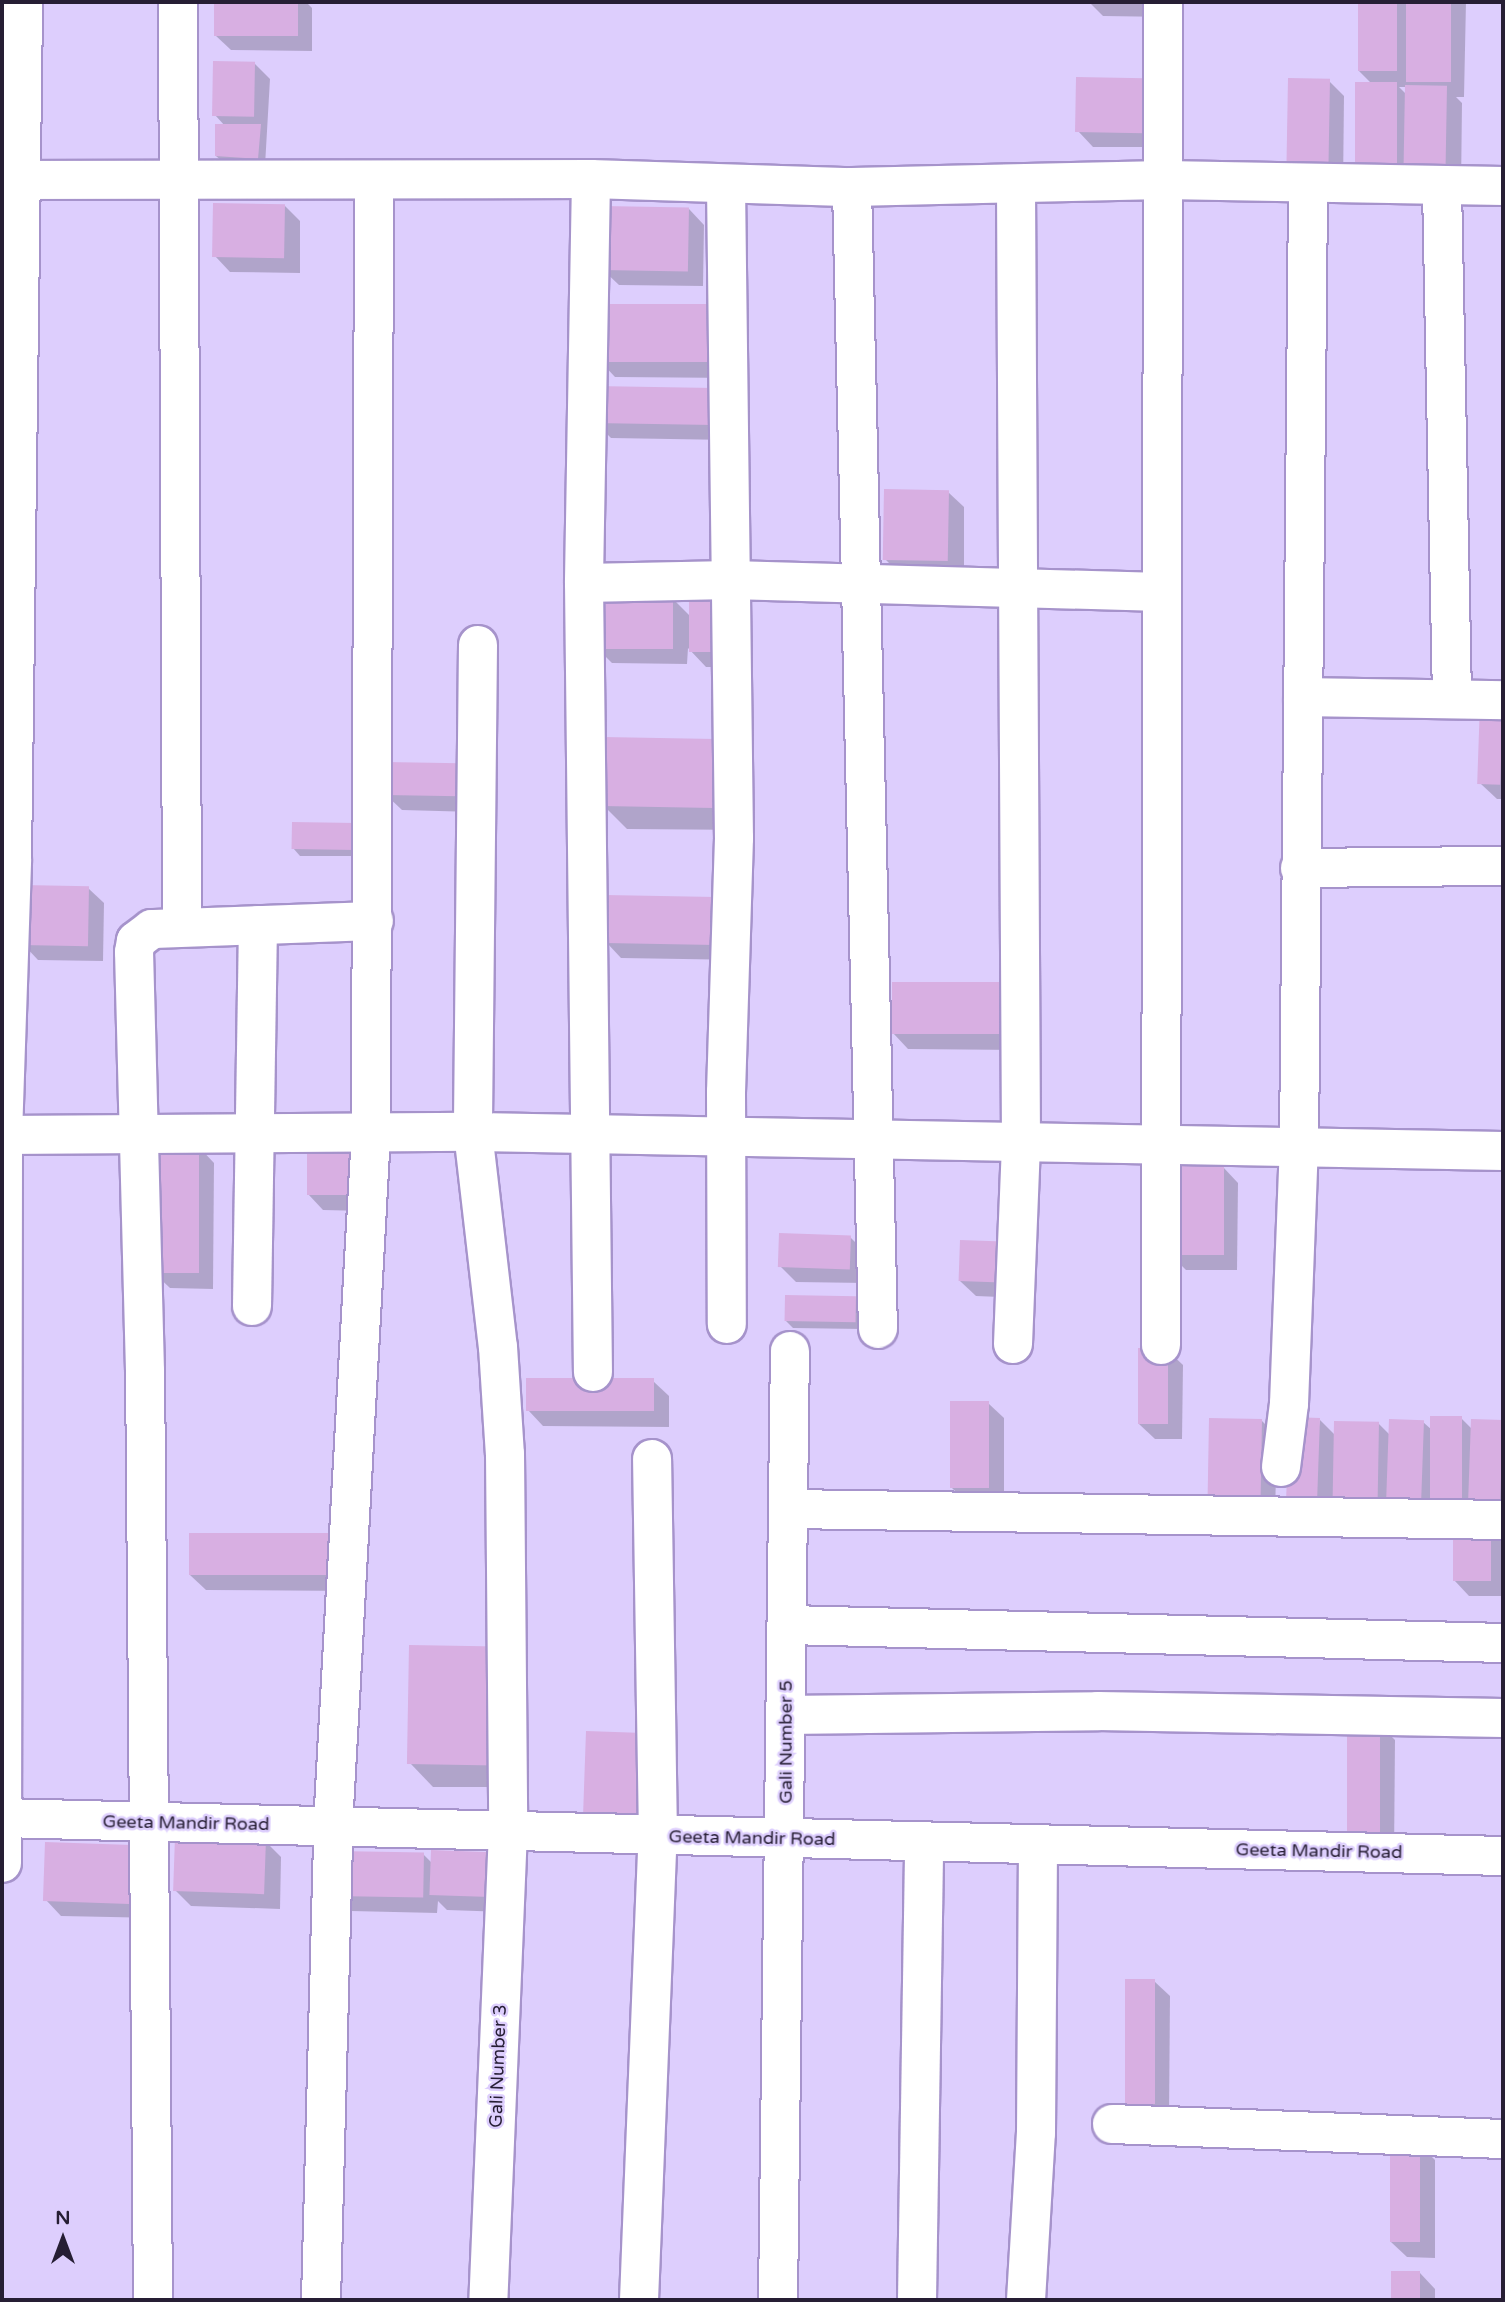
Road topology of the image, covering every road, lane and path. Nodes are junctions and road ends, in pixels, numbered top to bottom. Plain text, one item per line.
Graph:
1 (23, 2) edge
2 (178, 2) edge
3 (1163, 2) edge
4 (178, 179) junction
5 (591, 179) junction
6 (11, 180) edge
7 (1164, 180) junction
8 (374, 182) junction
9 (1308, 184) junction
10 (726, 185) junction
11 (1016, 185) junction
12 (1503, 186) edge
13 (852, 187) junction
14 (1442, 187) junction
15 (731, 580) junction
16 (584, 583) junction
17 (861, 585) junction
18 (1019, 590) junction
19 (1162, 592) junction
20 (478, 645) dead end
21 (1303, 697) junction
22 (1452, 699) junction
23 (1503, 700) edge
24 (7, 859) edge
25 (1503, 866) edge
26 (1300, 868) junction
27 (374, 921) junction
28 (182, 925) junction
29 (258, 925) junction
30 (473, 1132) junction
31 (255, 1134) junction
32 (372, 1134) junction
33 (588, 1134) junction
34 (2, 1135) edge
35 (141, 1135) junction
36 (726, 1136) junction
37 (877, 1139) junction
38 (1021, 1142) junction
39 (1159, 1145) junction
40 (1299, 1147) junction
41 (1503, 1151) edge
42 (251, 1306) dead end
43 (727, 1324) dead end
44 (878, 1329) dead end
45 (1013, 1344) dead end
46 (1161, 1345) dead end
47 (790, 1351) dead end
48 (593, 1372) dead end
49 (652, 1459) dead end
50 (1281, 1468) dead end
51 (789, 1509) junction
52 (1503, 1520) edge
53 (788, 1625) junction
54 (1503, 1643) edge
55 (785, 1715) junction
56 (1503, 1718) edge
57 (3, 1818) edge
58 (151, 1822) junction
59 (333, 1826) junction
60 (508, 1831) junction
61 (658, 1837) junction
62 (786, 1838) junction
63 (924, 1842) junction
64 (1038, 1844) junction
65 (1503, 1856) edge
66 (2, 1863) edge
67 (1112, 2124) dead end
68 (1503, 2139) edge
69 (153, 2300) edge
70 (321, 2300) edge
71 (488, 2300) edge
72 (639, 2300) edge
73 (778, 2300) edge
74 (917, 2300) edge
75 (1026, 2300) edge

1 - 6 street
2 - 4 street
3 - 7 street
4 - 6 street
4 - 8 street
4 - 28 street
5 - 8 street
5 - 10 street
5 - 16 street
6 - 24 street
7 - 9 street
7 - 11 street
7 - 19 street
8 - 27 street
9 - 14 street
9 - 21 street
10 - 13 street
10 - 15 street
11 - 13 street
11 - 18 street
12 - 14 street
13 - 17 street
14 - 22 street
15 - 16 street
15 - 17 street
15 - 36 street
16 - 33 street
17 - 18 street
17 - 37 street
18 - 19 street
18 - 38 street
19 - 39 street
20 - 30 street, Gali Number 3
21 - 22 street
21 - 26 street
22 - 23 street
24 - 34 street
25 - 26 street
26 - 40 street
27 - 29 street
27 - 32 street
28 - 29 street
28 - 35 street
29 - 31 street
30 - 32 street
30 - 33 street
30 - 60 street, Gali Number 3
31 - 32 street
31 - 35 street
31 - 42 street
32 - 59 street
33 - 36 street
33 - 48 street
34 - 35 street
34 - 57 street
35 - 58 street
36 - 37 street
36 - 43 street
37 - 38 street
37 - 44 street
38 - 39 street
38 - 45 street
39 - 40 street
39 - 46 street
40 - 41 street
40 - 50 street
47 - 51 street, Gali Number 5
49 - 61 street
51 - 52 street
51 - 53 street, Gali Number 5
53 - 54 street
53 - 55 street, Gali Number 5
55 - 56 street
55 - 62 street, Gali Number 5
57 - 58 street, Geeta Mandir Road
57 - 66 street
58 - 59 street, Geeta Mandir Road
58 - 69 street
59 - 60 street, Geeta Mandir Road
59 - 70 street
60 - 61 street, Geeta Mandir Road
60 - 71 street, Gali Number 3
61 - 62 street, Geeta Mandir Road
61 - 72 street
62 - 63 street, Geeta Mandir Road
62 - 73 street, Gali Number 5
63 - 64 street, Geeta Mandir Road
63 - 74 street
64 - 65 street, Geeta Mandir Road
64 - 75 street
67 - 68 street

